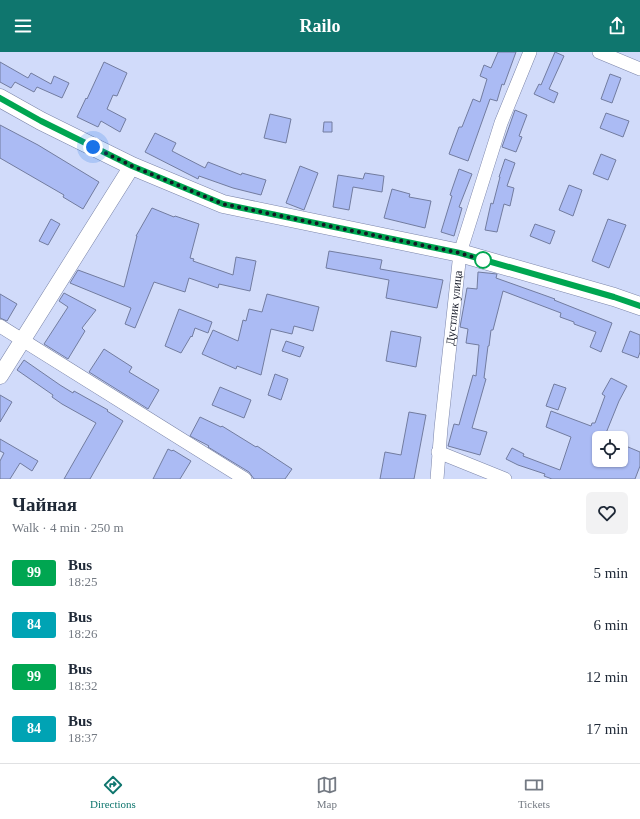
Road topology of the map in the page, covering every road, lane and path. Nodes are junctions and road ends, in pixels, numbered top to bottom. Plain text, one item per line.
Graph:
1 (530, 52) edge
2 (599, 52) edge
3 (640, 69) edge
4 (0, 98) edge
5 (132, 166) junction
6 (460, 253) junction
7 (640, 306) edge
8 (0, 326) edge
9 (22, 340) junction
10 (0, 376) edge
11 (438, 452) junction
12 (245, 479) edge
13 (437, 479) edge
14 (505, 479) edge

1 - 6 street, Дустлик улица
2 - 3 street
4 - 5 main road
5 - 6 main road
5 - 9 street
6 - 7 main road
6 - 11 street, Дустлик улица
8 - 9 street
9 - 10 street
9 - 12 street
11 - 13 street, Дустлик улица
11 - 14 street

